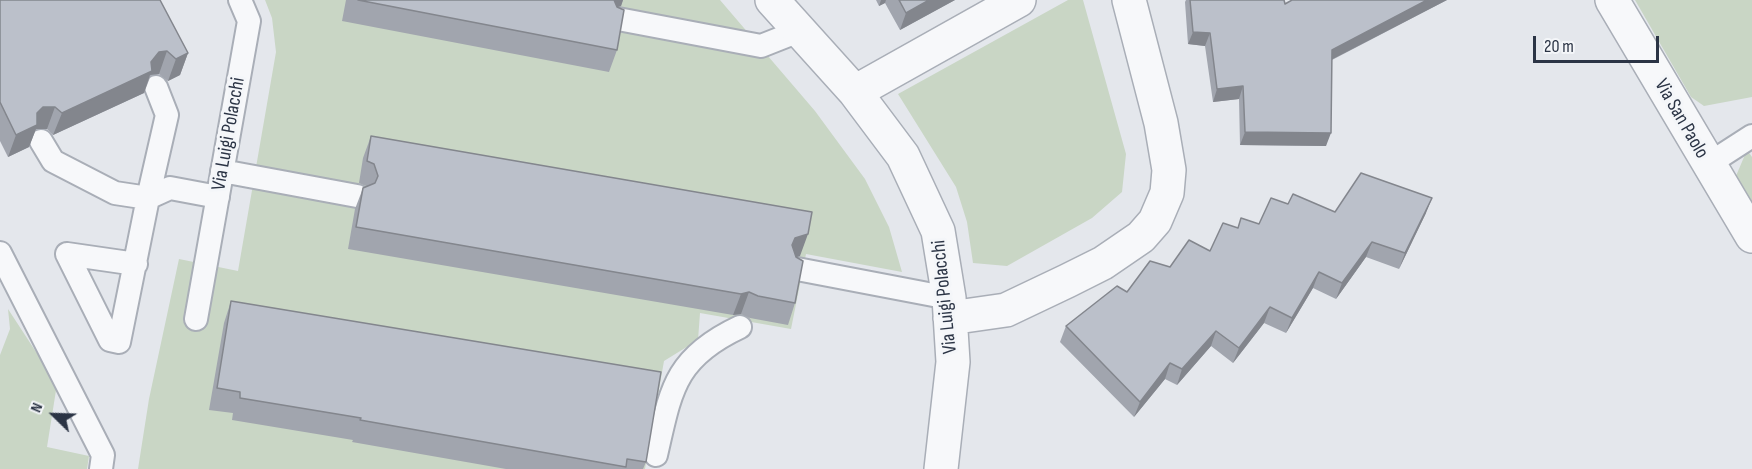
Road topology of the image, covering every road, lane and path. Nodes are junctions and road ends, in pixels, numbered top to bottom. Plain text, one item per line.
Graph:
1 (240, 0) edge
2 (772, 0) edge
3 (1019, 0) edge
4 (1129, 0) edge
5 (1612, 0) edge
6 (618, 19) edge
7 (799, 31) junction
8 (156, 87) dead end
9 (855, 92) junction
10 (1752, 136) edge
11 (41, 141) dead end
12 (1707, 165) junction
13 (222, 171) junction
14 (357, 196) dead end
15 (218, 197) junction
16 (148, 198) junction
17 (1752, 236) edge
18 (0, 254) edge
19 (136, 264) dead end
20 (797, 269) edge
21 (949, 308) junction
22 (196, 319) dead end
23 (740, 327) dead end
24 (656, 455) dead end
25 (101, 469) edge
26 (941, 469) edge

1 - 13 lane, Via Luigi Polacchi
2 - 7 street, Via Luigi Polacchi
3 - 9 street
4 - 21 street
5 - 12 street, Via San Paolo
6 - 7 lane
7 - 9 street, Via Luigi Polacchi
8 - 16 lane
9 - 21 street, Via Luigi Polacchi
10 - 12 lane
11 - 16 lane
12 - 17 street, Via San Paolo
13 - 14 lane
13 - 15 lane, Via Luigi Polacchi
15 - 16 lane
15 - 22 lane, Via Luigi Polacchi
16 - 19 lane
18 - 25 lane
20 - 21 lane
21 - 26 street, Via Luigi Polacchi
23 - 24 lane

